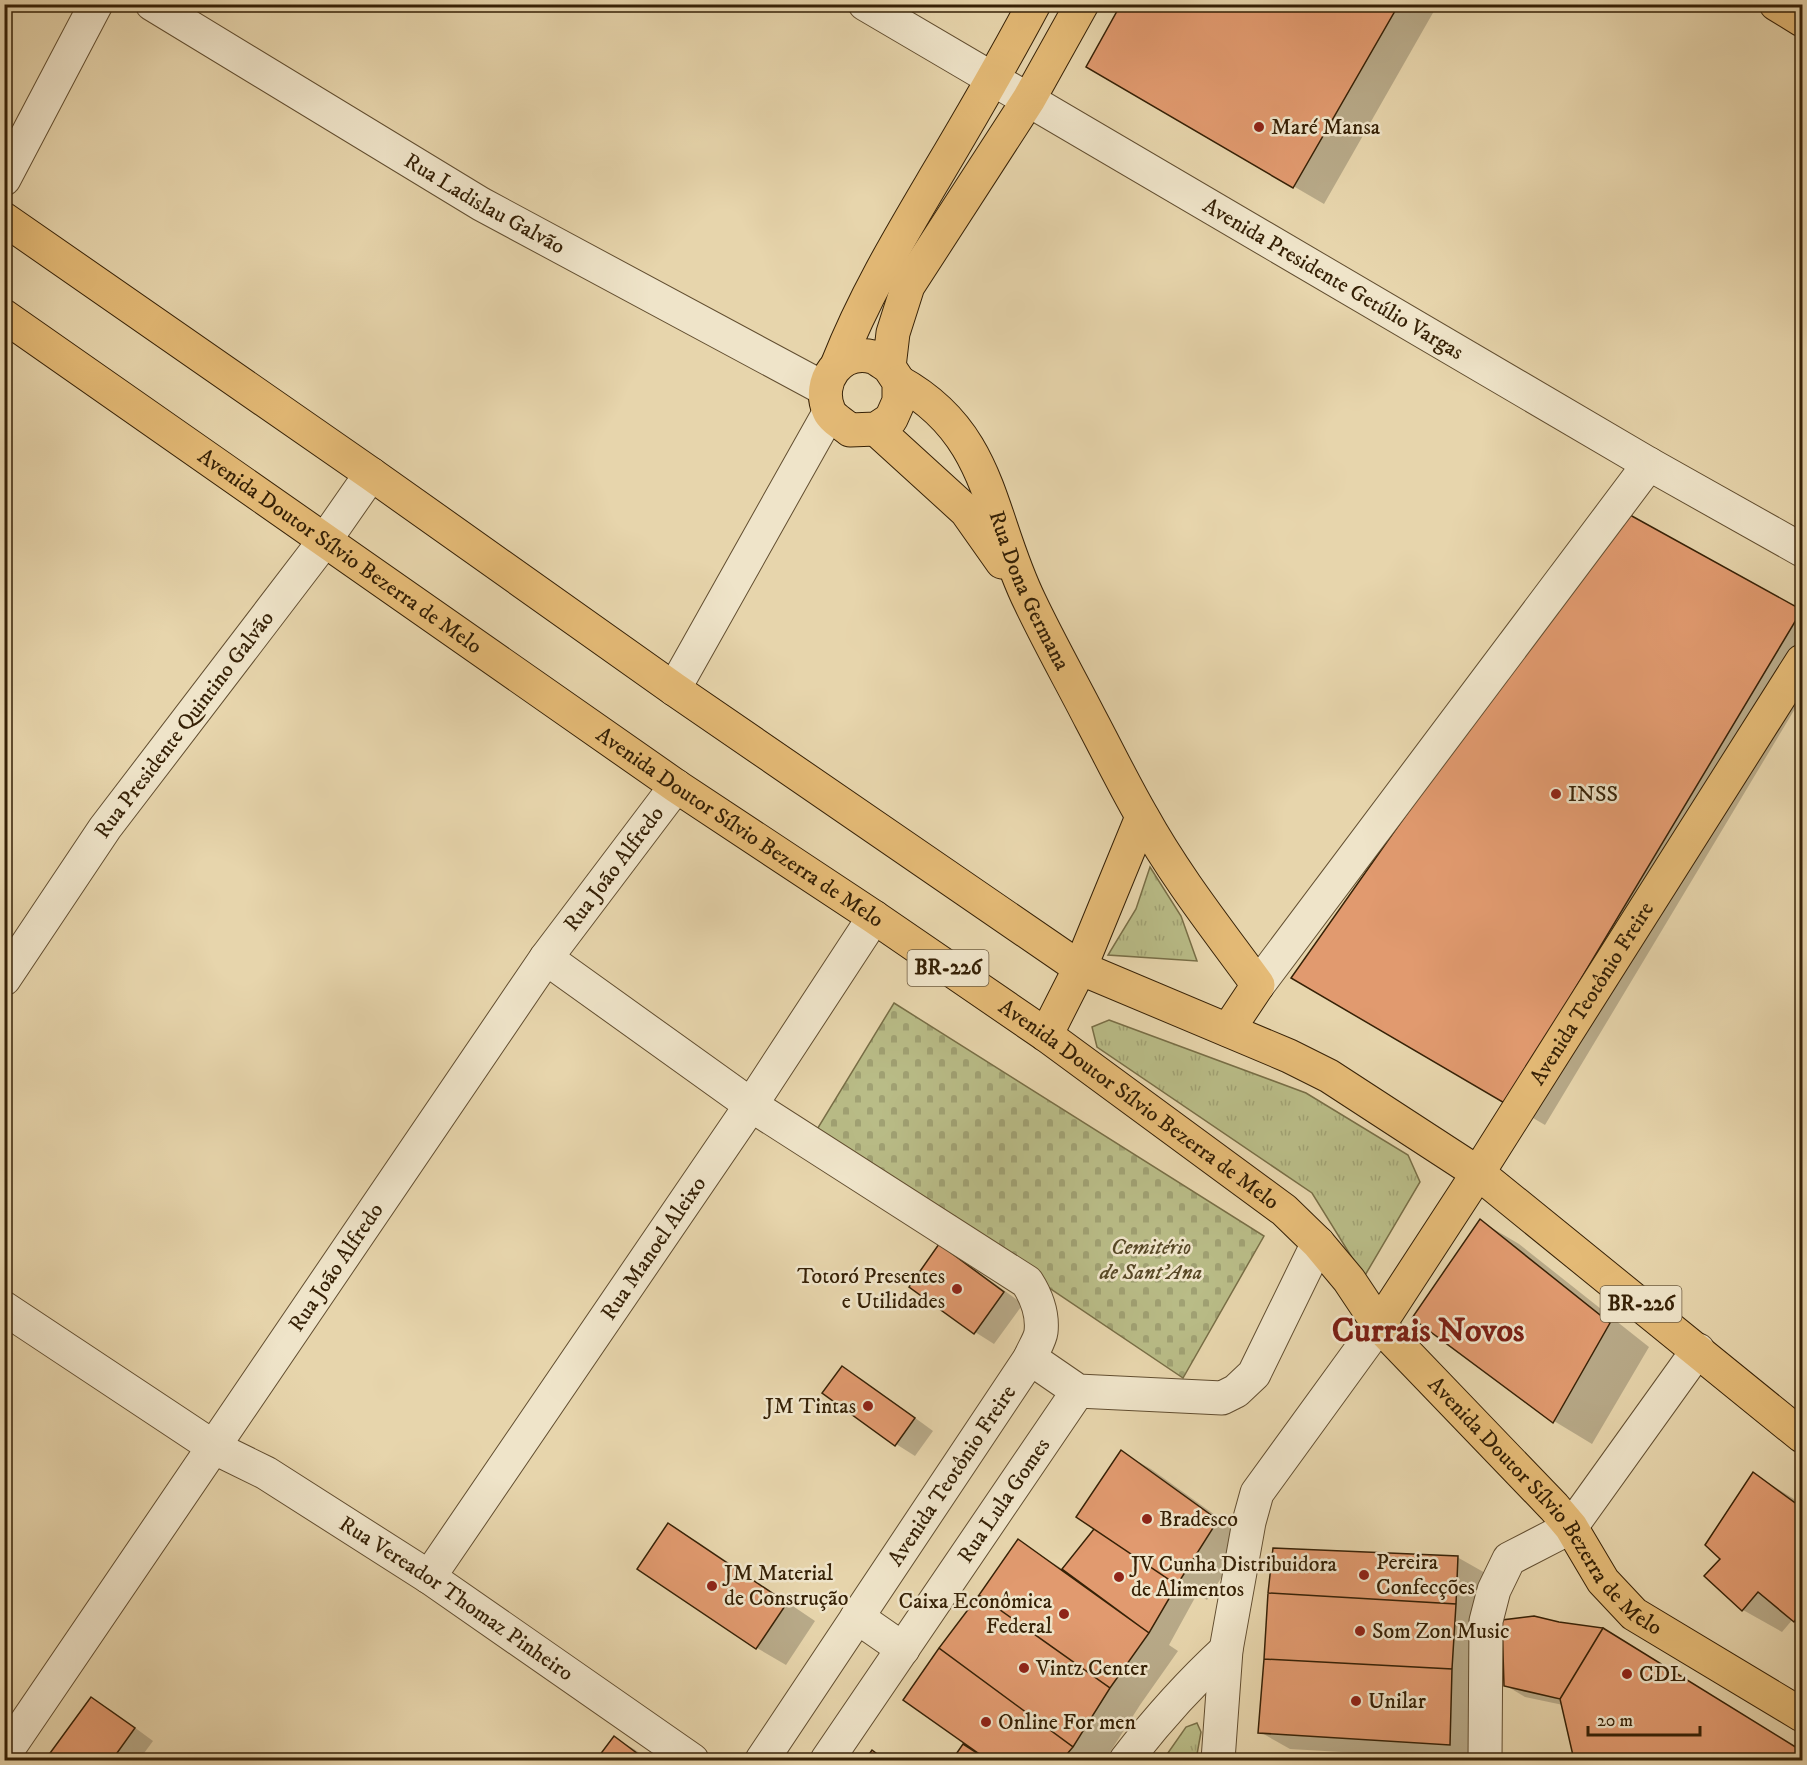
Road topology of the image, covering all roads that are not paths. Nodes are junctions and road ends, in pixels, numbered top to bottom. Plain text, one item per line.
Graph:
1 (96, 4) edge
2 (152, 4) edge
3 (865, 4) edge
4 (1034, 4) edge
5 (1082, 4) edge
6 (1776, 4) edge
7 (1803, 20) edge
8 (994, 79) junction
9 (1029, 99) junction
10 (4, 179) edge
11 (4, 219) edge
12 (4, 316) edge
13 (894, 375) junction
14 (831, 388) junction
15 (876, 429) junction
16 (1649, 464) junction
17 (371, 474) junction
18 (325, 540) junction
19 (1803, 550) edge
20 (1029, 600) junction
21 (1803, 661) edge
22 (674, 689) junction
23 (676, 786) junction
24 (1142, 817) junction
25 (874, 917) junction
26 (546, 958) junction
27 (1080, 968) junction
28 (4, 979) edge
29 (1258, 985) junction
30 (1228, 1030) junction
31 (1046, 1035) junction
32 (751, 1105) junction
33 (1478, 1173) junction
34 (1318, 1243) junction
35 (4, 1308) edge
36 (1379, 1325) junction
37 (1698, 1350) junction
38 (1030, 1358) junction
39 (1078, 1391) junction
40 (1803, 1436) edge
41 (215, 1448) junction
42 (1571, 1527) junction
43 (429, 1577) junction
44 (857, 1617) junction
45 (903, 1649) junction
46 (1226, 1650) junction
47 (1803, 1715) edge
48 (4, 1755) edge
49 (692, 1761) edge
50 (762, 1761) edge
51 (827, 1761) edge
52 (1126, 1761) edge
53 (1218, 1761) edge
54 (1485, 1761) edge

1 - 10 street
2 - 14 street, Rua Ladislau Galvão
3 - 8 street, Avenida Presidente Getúlio Vargas
4 - 8 main road
5 - 9 main road
6 - 7 main road
8 - 9 street, Avenida Presidente Getúlio Vargas
8 - 14 main road
9 - 13 main road
9 - 16 street, Avenida Presidente Getúlio Vargas
11 - 17 main road, BR-226
12 - 18 main road, Avenida Doutor Sílvio Bezerra de Melo / BR-226
13 - 14 main road
13 - 15 main road
13 - 20 main road, Rua Dona Germana
14 - 15 main road
14 - 22 street
15 - 20 main road
16 - 19 street, Avenida Presidente Getúlio Vargas
16 - 29 street
17 - 18 street, Rua Presidente Quintino Galvão
17 - 22 main road, BR-226
18 - 23 main road, Avenida Doutor Sílvio Bezerra de Melo / BR-226
18 - 28 street, Rua Presidente Quintino Galvão
20 - 24 main road, Rua Dona Germana
21 - 33 main road, Avenida Teotônio Freire
22 - 27 main road, BR-226
23 - 25 main road, Avenida Doutor Sílvio Bezerra de Melo / BR-226
23 - 26 street, Rua João Alfredo
24 - 27 main road
24 - 29 main road, Rua Dona Germana
25 - 31 main road, Avenida Doutor Sílvio Bezerra de Melo / BR-226
25 - 32 street, Rua Manoel Aleixo
26 - 32 street, Avenida Teotônio Freire
26 - 41 street, Rua João Alfredo
27 - 30 main road, BR-226
27 - 31 main road
29 - 30 main road
30 - 33 main road, BR-226
31 - 34 main road, Avenida Doutor Sílvio Bezerra de Melo / BR-226
32 - 38 street, Avenida Teotônio Freire
32 - 43 street, Rua Manoel Aleixo
33 - 36 main road, Avenida Teotônio Freire
33 - 37 main road, BR-226
34 - 36 main road, Avenida Doutor Sílvio Bezerra de Melo / BR-226
34 - 39 street
35 - 41 street, Rua Vereador Thomaz Pinheiro
36 - 42 main road, Avenida Doutor Sílvio Bezerra de Melo / BR-226
36 - 46 street
37 - 40 main road, BR-226
37 - 42 street
38 - 39 street
38 - 44 street, Avenida Teotônio Freire
39 - 45 street, Rua Lula Gomes
41 - 43 street, Rua Vereador Thomaz Pinheiro
41 - 48 street, Rua João Alfredo
42 - 47 main road, Avenida Doutor Sílvio Bezerra de Melo / BR-226
42 - 54 street
43 - 49 street, Rua Vereador Thomaz Pinheiro
44 - 45 street
44 - 50 street, Avenida Teotônio Freire
45 - 51 street, Rua Lula Gomes
46 - 52 street
46 - 53 street

